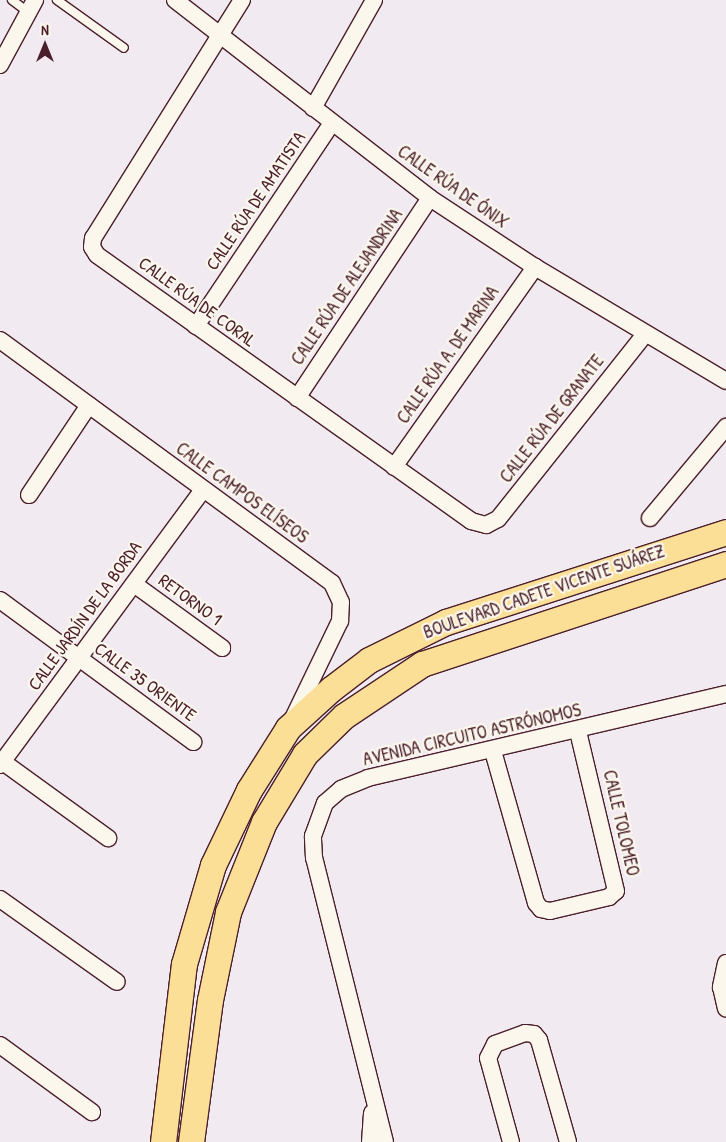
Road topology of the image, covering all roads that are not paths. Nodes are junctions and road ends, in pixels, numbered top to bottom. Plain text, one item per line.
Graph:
1 (12, 0) edge
2 (57, 0) edge
3 (176, 0) edge
4 (242, 0) edge
5 (374, 0) edge
6 (32, 6) edge
7 (221, 37) junction
8 (124, 48) dead end
9 (0, 65) edge
10 (313, 108) junction
11 (332, 123) junction
12 (430, 198) junction
13 (535, 267) junction
14 (196, 326) junction
15 (645, 334) junction
16 (0, 340) edge
17 (726, 381) edge
18 (297, 398) junction
19 (89, 405) junction
20 (726, 427) edge
21 (394, 467) junction
22 (203, 490) junction
23 (29, 495) dead end
24 (650, 518) dead end
25 (486, 525) joint
26 (726, 532) edge
27 (726, 564) edge
28 (134, 584) junction
29 (0, 600) edge
30 (222, 648) dead end
31 (79, 658) junction
32 (726, 694) edge
33 (288, 728) junction
34 (578, 731) junction
35 (193, 742) dead end
36 (493, 751) junction
37 (1, 764) edge
38 (108, 838) dead end
39 (0, 899) edge
40 (726, 963) edge
41 (116, 982) dead end
42 (726, 1008) edge
43 (0, 1045) edge
44 (372, 1098) junction
45 (92, 1112) dead end
46 (163, 1142) edge
47 (191, 1142) edge
48 (370, 1142) edge
49 (385, 1142) edge
50 (511, 1142) edge
51 (568, 1142) edge

1 - 6 lane
2 - 8 lane
3 - 7 street, CALLE RÚA DE ÓNIX
4 - 7 street
5 - 10 street
6 - 9 street
7 - 10 street, CALLE RÚA DE ÓNIX
7 - 14 street, CALLE RÚA DE CORAL
10 - 11 street, CALLE RÚA DE ÓNIX
11 - 12 street, CALLE RÚA DE ÓNIX
11 - 14 street, CALLE RÚA DE AMATISTA
12 - 13 street, CALLE RÚA DE ÓNIX
12 - 18 street, CALLE RÚA DE ALEJANDRINA
13 - 15 street, CALLE RÚA DE ÓNIX
13 - 21 street, CALLE RÚA A. DE MARINA
14 - 18 street, CALLE RÚA DE CORAL
15 - 17 street, CALLE RÚA DE ÓNIX
15 - 25 street, CALLE RÚA DE GRANATE
16 - 19 street, CALLE CAMPOS ELÍSEOS
18 - 21 street, CALLE RÚA DE CORAL
19 - 22 street, CALLE CAMPOS ELÍSEOS
19 - 23 street
20 - 24 street
21 - 25 street, CALLE RÚA DE CORAL
22 - 28 street, CALLE JARDÍN DE LA BORDA
22 - 33 street, CALLE CAMPOS ELÍSEOS
26 - 33 main road, BOULEVARD CADETE VICENTE SUÁREZ
27 - 47 main road, BOULEVARD CADETE VICENTE SUÁREZ
28 - 30 street, RETORNO 1
28 - 31 street, CALLE JARDÍN DE LA BORDA
29 - 31 street, CALLE 35 ORIENTE
31 - 35 street, CALLE 35 ORIENTE
31 - 37 street, CALLE JARDÍN DE LA BORDA
32 - 34 street, AVENIDA CIRCUITO ASTRÓNOMOS
33 - 46 main road, BOULEVARD CADETE VICENTE SUÁREZ
34 - 36 street, AVENIDA CIRCUITO ASTRÓNOMOS
34 - 36 street, CALLE TOLOMEO
36 - 44 street, AVENIDA CIRCUITO ASTRÓNOMOS
37 - 38 street
39 - 41 street
40 - 42 street
43 - 45 street
44 - 48 street, AVENIDA CIRCUITO ASTRÓNOMOS
44 - 49 street, AVENIDA CIRCUITO ASTRÓNOMOS
50 - 51 street

